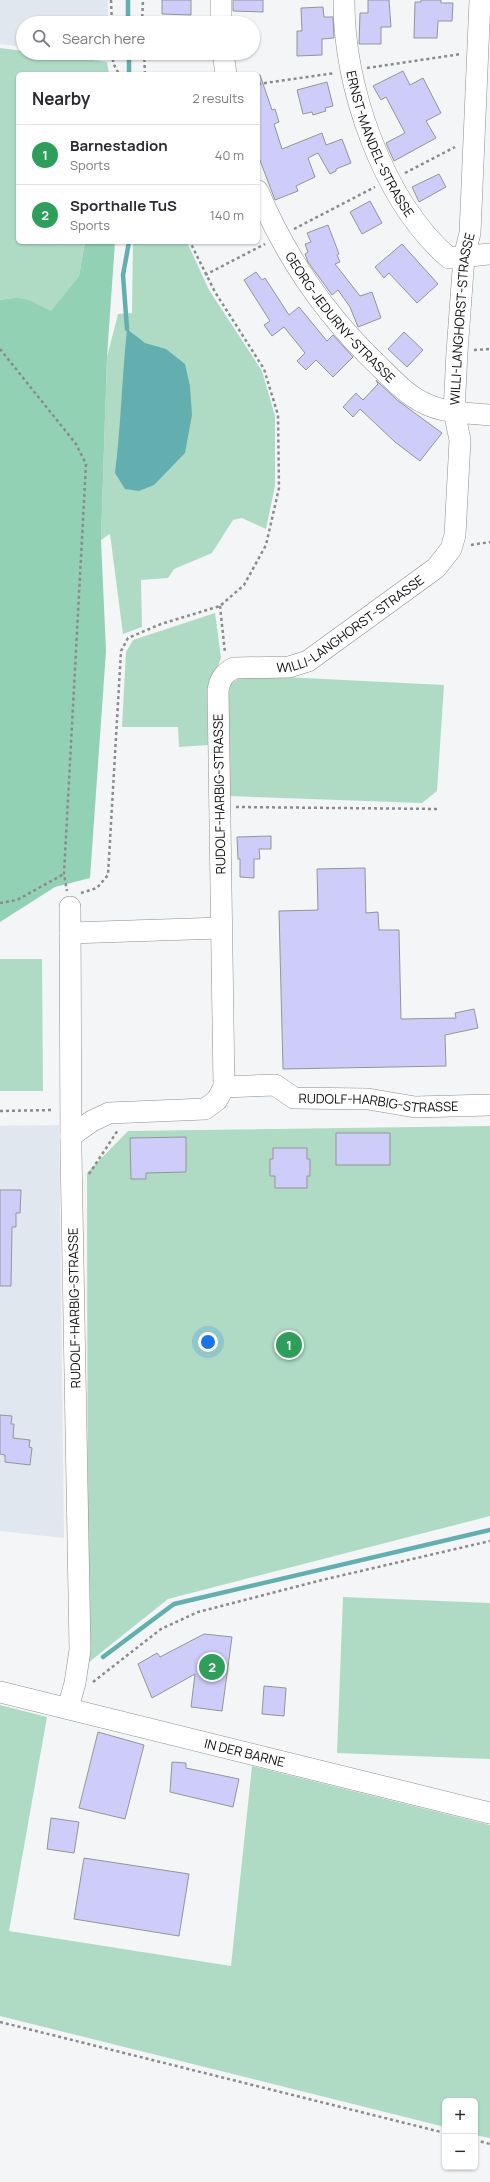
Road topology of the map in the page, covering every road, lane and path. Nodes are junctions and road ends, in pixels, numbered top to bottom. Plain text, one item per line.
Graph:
1 (111, 0) edge
2 (143, 0) edge
3 (221, 0) edge
4 (344, 0) edge
5 (480, 0) edge
6 (112, 16) edge
7 (142, 16) edge
8 (221, 16) edge
9 (113, 60) edge
10 (144, 60) edge
11 (225, 60) edge
12 (118, 72) edge
13 (145, 72) edge
14 (226, 72) edge
15 (474, 135) junction
16 (391, 180) junction
17 (260, 196) edge
18 (278, 237) junction
19 (191, 244) edge
20 (490, 254) edge
21 (464, 257) junction
22 (205, 275) junction
23 (0, 349) edge
24 (454, 412) junction
25 (490, 415) edge
26 (220, 606) junction
27 (231, 670) junction
28 (220, 807) junction
29 (440, 809) dead end
30 (64, 874) junction
31 (0, 903) edge
32 (70, 907) junction
33 (221, 928) junction
34 (70, 932) junction
35 (224, 1087) junction
36 (490, 1105) edge
37 (71, 1110) junction
38 (0, 1111) edge
39 (71, 1136) junction
40 (490, 1541) edge
41 (0, 1692) edge
42 (69, 1703) junction
43 (490, 1813) edge
44 (0, 2022) edge
45 (442, 2132) edge
46 (478, 2141) edge
47 (490, 2144) edge

1 - 6 path
2 - 7 path
3 - 8 street
4 - 16 street, ERNST-MANDEL-STRASSE
5 - 15 street, WILLI-LANGHORST-STRASSE
9 - 12 path
10 - 13 path
11 - 14 street
15 - 16 path
15 - 21 street, WILLI-LANGHORST-STRASSE
16 - 18 path
16 - 21 street, ERNST-MANDEL-STRASSE
17 - 18 street, GEORG-JEDURNY-STRASSE
18 - 22 path
18 - 24 street, GEORG-JEDURNY-STRASSE
19 - 22 path
20 - 21 street, ERNST-MANDEL-STRASSE
21 - 24 street, WILLI-LANGHORST-STRASSE
22 - 26 path
23 - 30 path
24 - 25 street, GEORG-JEDURNY-STRASSE
24 - 27 street, WILLI-LANGHORST-STRASSE
26 - 27 path
26 - 32 path
27 - 28 street, RUDOLF-HARBIG-STRASSE
28 - 29 path
28 - 33 street, RUDOLF-HARBIG-STRASSE
30 - 31 path
30 - 32 path
32 - 34 street, RUDOLF-HARBIG-STRASSE
33 - 34 street
33 - 35 street, RUDOLF-HARBIG-STRASSE
34 - 37 street, RUDOLF-HARBIG-STRASSE
35 - 36 street, RUDOLF-HARBIG-STRASSE
35 - 39 street
37 - 38 path
37 - 39 street, RUDOLF-HARBIG-STRASSE
39 - 42 street, RUDOLF-HARBIG-STRASSE
40 - 42 path
41 - 42 street, IN DER BARNE
42 - 43 street, IN DER BARNE
44 - 45 path
46 - 47 path

